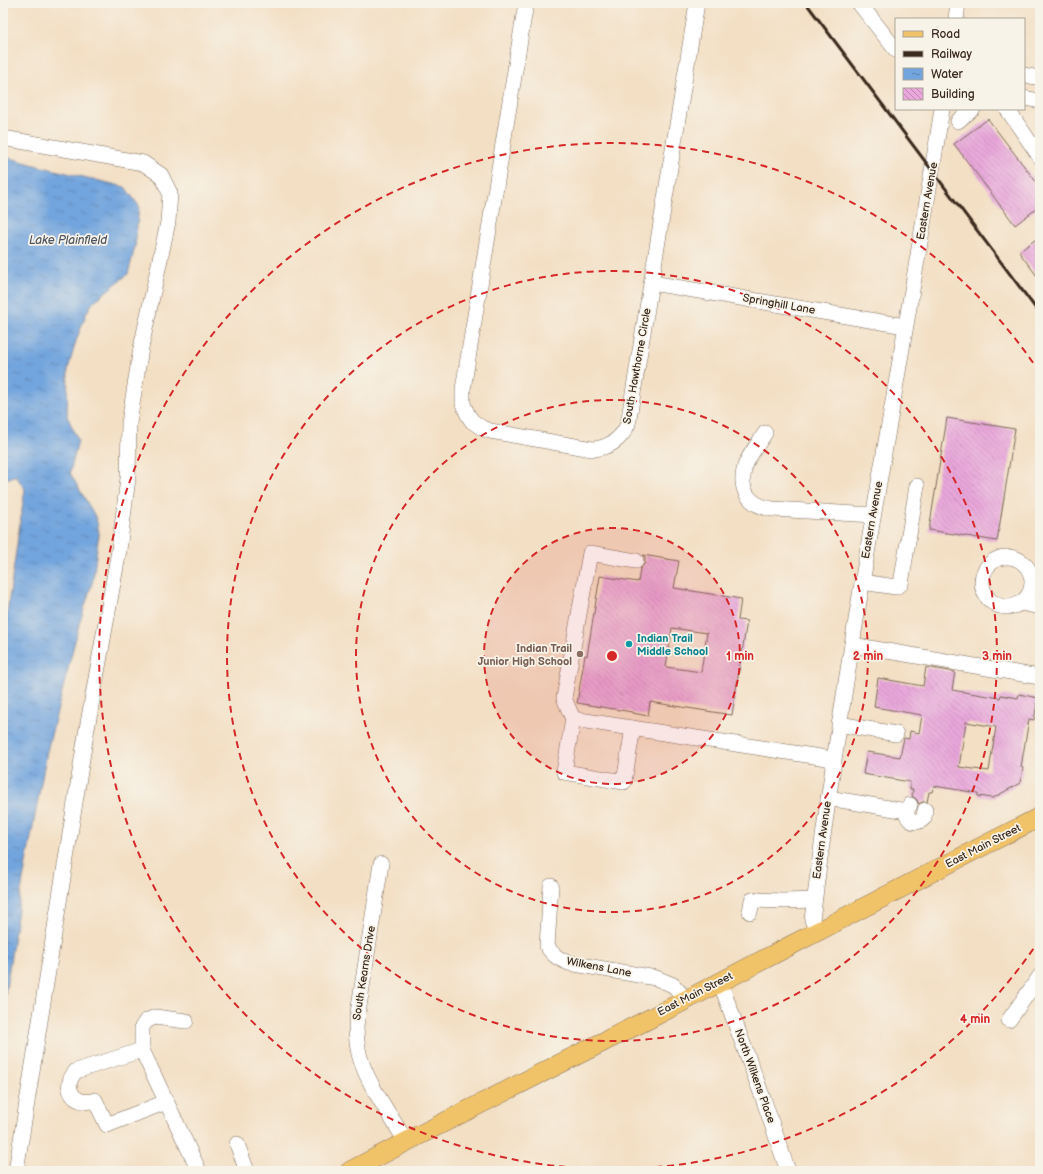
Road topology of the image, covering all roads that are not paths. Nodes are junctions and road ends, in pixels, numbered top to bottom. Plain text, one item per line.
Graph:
1 (526, 3) edge
2 (698, 3) edge
3 (859, 3) edge
4 (958, 3) edge
5 (956, 18) edge
6 (895, 49) edge
7 (1025, 75) edge
8 (1040, 78) edge
9 (1025, 98) edge
10 (1040, 101) edge
11 (942, 110) edge
12 (972, 110) edge
13 (1008, 110) edge
14 (958, 121) dead end
15 (3, 138) edge
16 (1040, 157) edge
17 (652, 283) junction
18 (905, 326) junction
19 (764, 434) dead end
20 (917, 486) dead end
21 (873, 515) junction
22 (636, 561) dead end
23 (862, 582) junction
24 (1021, 604) dead end
25 (1040, 608) edge
26 (852, 645) junction
27 (1040, 677) edge
28 (573, 719) junction
29 (839, 724) junction
30 (633, 728) junction
31 (896, 734) dead end
32 (833, 759) junction
33 (828, 798) junction
34 (926, 810) dead end
35 (1040, 817) edge
36 (381, 864) dead end
37 (551, 886) dead end
38 (814, 900) junction
39 (750, 912) dead end
40 (817, 931) junction
41 (1040, 976) edge
42 (720, 982) junction
43 (686, 999) junction
44 (1009, 1020) dead end
45 (186, 1021) dead end
46 (142, 1050) junction
47 (166, 1102) junction
48 (406, 1142) junction
49 (237, 1144) dead end
50 (16, 1171) edge
51 (199, 1171) edge
52 (247, 1171) edge
53 (350, 1171) edge
54 (788, 1171) edge

1 - 17 street, South Hawthorne Circle
2 - 17 street, South Hawthorne Circle
3 - 6 street
4 - 5 street
7 - 8 street
9 - 10 street
11 - 18 street, Eastern Avenue
12 - 14 street
13 - 16 street
15 - 50 street
17 - 18 street, Springhill Lane
18 - 21 street, Eastern Avenue
19 - 21 street
20 - 23 street
21 - 23 street, Eastern Avenue
22 - 28 street
23 - 26 street, Eastern Avenue
24 - 25 street
26 - 27 street
26 - 29 street, Eastern Avenue
28 - 30 street
28 - 30 street
29 - 31 street
29 - 32 street, Eastern Avenue
30 - 32 street
32 - 33 street, Eastern Avenue
33 - 34 street
33 - 38 street, Eastern Avenue
35 - 40 main road, East Main Street
36 - 48 street, South Kearns Drive
37 - 43 street, Wilkens Lane
38 - 39 street
38 - 40 street, Eastern Avenue
40 - 42 main road, East Main Street
41 - 44 street
42 - 43 main road, East Main Street
42 - 54 street, North Wilkens Place
43 - 48 main road, East Main Street
45 - 46 street
46 - 47 street
46 - 47 street
47 - 51 street
48 - 53 main road, East Main Street
49 - 52 street

